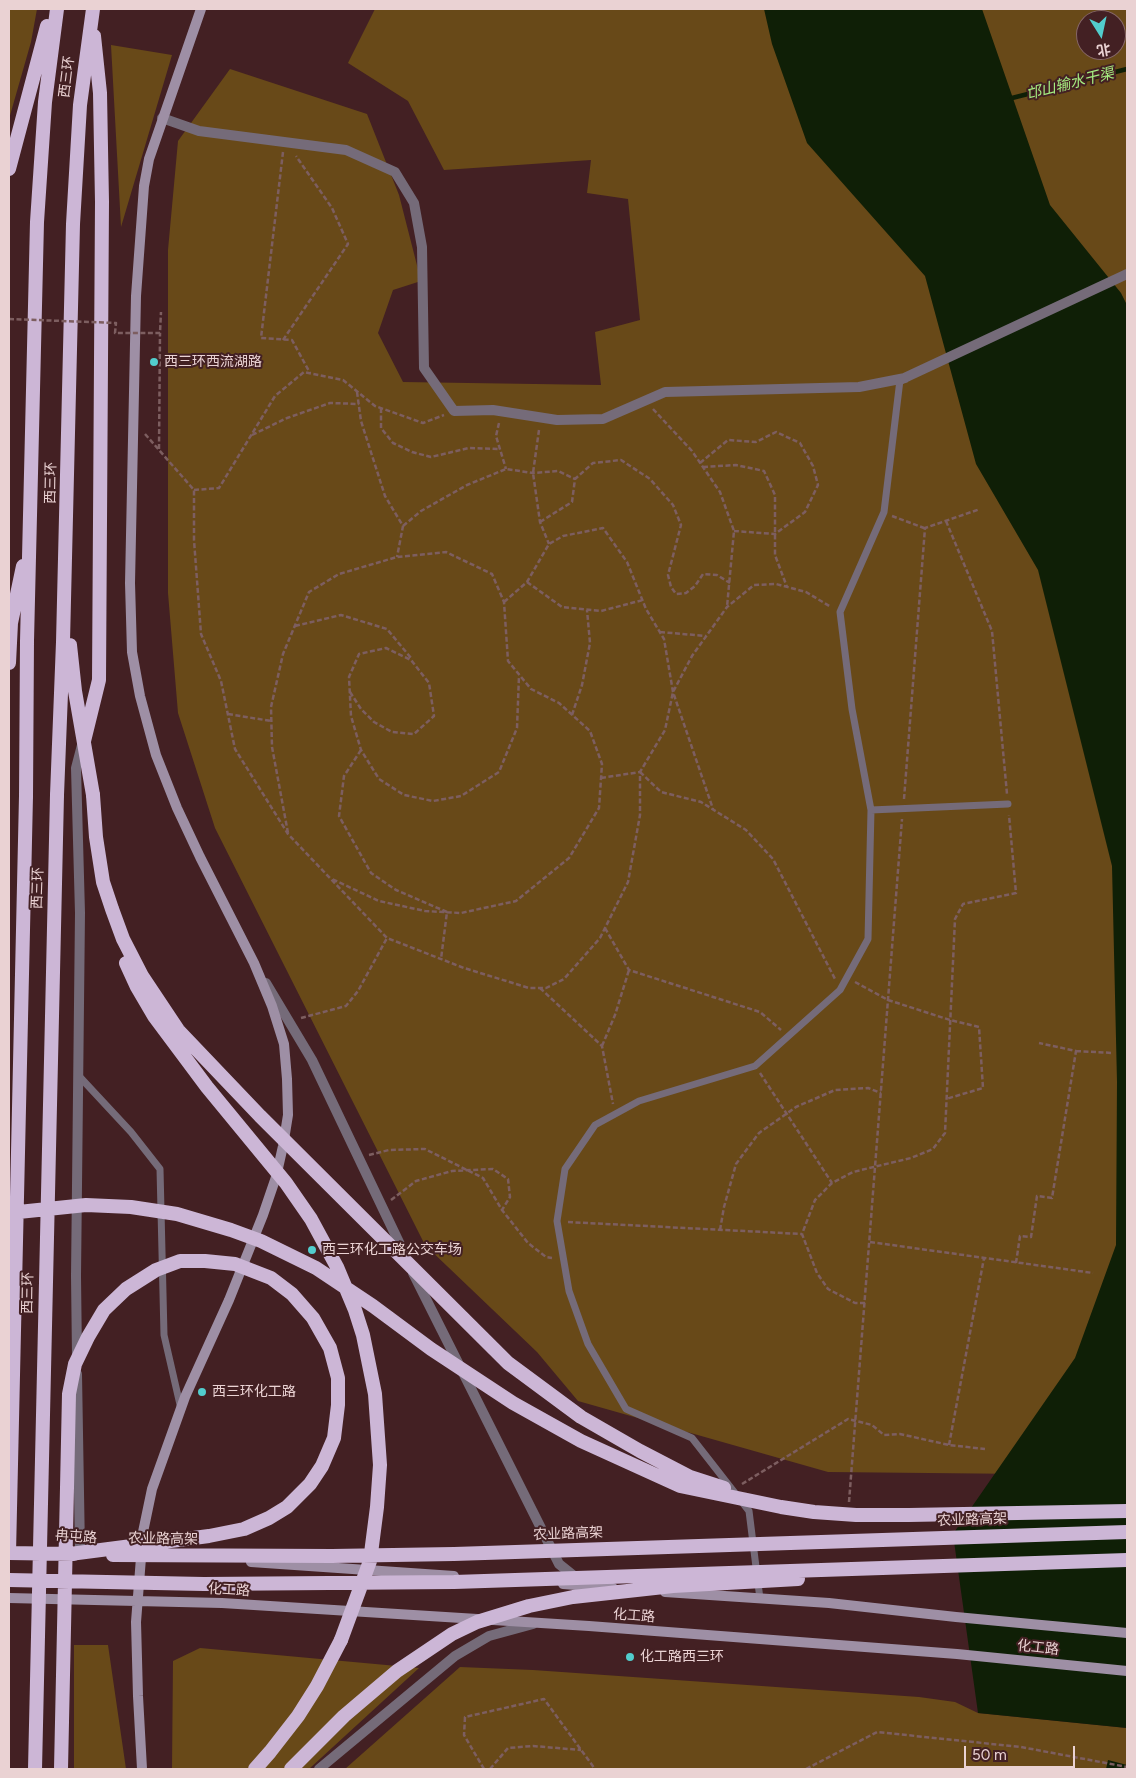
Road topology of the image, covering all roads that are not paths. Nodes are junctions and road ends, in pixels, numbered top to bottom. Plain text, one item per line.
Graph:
1 (52, 9) edge
2 (57, 9) edge
3 (201, 9) edge
4 (92, 12) edge
5 (162, 118) junction
6 (9, 169) edge
7 (1127, 274) edge
8 (903, 379) junction
9 (30, 529) junction
10 (64, 596) junction
11 (9, 663) edge
12 (84, 741) junction
13 (1008, 804) road end
14 (871, 810) junction
15 (96, 837) junction
16 (254, 963) junction
17 (78, 1076) junction
18 (9, 1214) edge
19 (181, 1409) junction
20 (780, 1507) junction
21 (1127, 1510) edge
22 (1127, 1532) edge
23 (9, 1546) edge
24 (75, 1552) junction
25 (9, 1553) edge
26 (141, 1555) junction
27 (1127, 1560) edge
28 (880, 1567) junction
29 (9, 1580) edge
30 (598, 1587) junction
31 (9, 1598) edge
32 (760, 1598) junction
33 (137, 1600) junction
34 (537, 1623) junction
35 (1127, 1633) edge
36 (1127, 1671) edge
37 (35, 1769) edge
38 (62, 1769) edge
39 (142, 1769) edge
40 (255, 1769) edge
41 (291, 1769) edge
42 (319, 1769) edge

1 - 6 highway
2 - 9 highway, 西三环
3 - 5 main road
4 - 10 highway, 西三环
4 - 12 highway
5 - 8 street
5 - 16 main road
7 - 8 street
8 - 14 lane
9 - 11 highway
9 - 25 highway, 西三环, bridge
10 - 12 highway
10 - 37 highway, 西三环, bridge
12 - 15 highway, bridge
12 - 17 street
13 - 14 lane
14 - 32 lane
15 - 20 highway, bridge
15 - 40 highway, bridge
16 - 19 main road
16 - 30 street
17 - 19 lane
17 - 24 street
18 - 20 highway, bridge
19 - 26 main road
20 - 21 highway, bridge
22 - 24 highway, 农业路高架, bridge
23 - 24 main road, 冉屯路
24 - 25 highway, 农业路高架, bridge
24 - 26 main road, 冉屯路
24 - 38 highway, bridge
26 - 30 main road, 化工路
26 - 33 main road
27 - 28 highway, bridge
28 - 29 highway, bridge
28 - 41 highway, bridge
30 - 32 main road, 化工路
31 - 33 main road
32 - 35 main road, 化工路
33 - 34 main road, 化工路
33 - 39 main road
34 - 36 main road, 化工路
34 - 42 street

